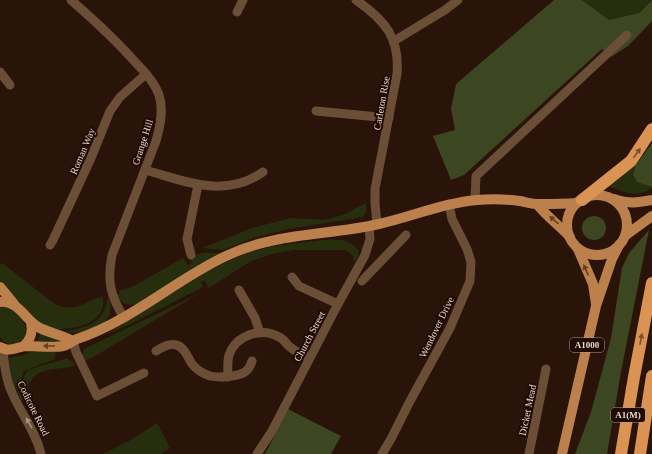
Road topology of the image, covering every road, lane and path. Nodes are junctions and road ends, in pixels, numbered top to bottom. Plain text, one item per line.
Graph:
1 (71, 0) edge
2 (243, 0) edge
3 (356, 0) edge
4 (458, 0) edge
5 (238, 12) dead end
6 (627, 35) dead end
7 (394, 40) junction
8 (0, 72) edge
9 (146, 74) junction
10 (10, 85) dead end
11 (316, 111) dead end
12 (390, 118) junction
13 (652, 129) edge
14 (145, 170) junction
15 (263, 172) dead end
16 (198, 185) junction
17 (610, 198) junction
18 (475, 200) junction
19 (652, 200) edge
20 (580, 201) junction
21 (449, 204) junction
22 (538, 204) junction
23 (652, 216) edge
24 (373, 225) junction
25 (406, 235) dead end
26 (626, 235) junction
27 (570, 237) junction
28 (50, 245) dead end
29 (619, 246) junction
30 (578, 249) junction
31 (191, 255) dead end
32 (360, 264) junction
33 (372, 271) junction
34 (292, 277) dead end
35 (362, 281) dead end
36 (652, 283) edge
37 (0, 288) edge
38 (239, 290) dead end
39 (0, 302) edge
40 (338, 304) junction
41 (15, 305) junction
42 (596, 306) junction
43 (124, 318) junction
44 (31, 322) junction
45 (260, 333) junction
46 (74, 341) junction
47 (24, 346) junction
48 (2, 348) edge
49 (156, 351) dead end
50 (309, 358) junction
51 (252, 361) dead end
52 (546, 369) dead end
53 (144, 373) dead end
54 (652, 376) edge
55 (228, 377) junction
56 (42, 454) edge
57 (257, 454) edge
58 (382, 454) edge
59 (529, 454) edge
60 (562, 454) edge
61 (621, 454) edge
62 (640, 454) edge

1 - 9 street, Grange Hill
2 - 5 street
3 - 7 street, Carleton Rise
4 - 7 street
6 - 18 street
7 - 12 street, Carleton Rise
8 - 10 street
9 - 14 street, Grange Hill
9 - 28 street, Roman Way
11 - 12 street
12 - 24 street, Carleton Rise
20 -> 13 highway
14 - 16 street
14 - 43 street, Grange Hill
15 - 16 street
16 - 31 street
17 - 19 main road
17 - 20 main road
17 - 26 main road
18 - 21 main road
18 - 22 main road
20 - 22 main road
20 - 27 main road
21 - 24 main road
21 - 58 street, Wendover Drive
27 -> 22 main road
23 - 26 main road
24 - 32 street, Church Street
24 - 43 main road
25 - 33 street
26 - 29 main road
27 - 30 main road
29 - 30 main road
29 - 42 main road, A1000
42 -> 30 main road, A1000
32 - 33 street
32 - 40 street, Church Street
33 - 35 street
34 - 40 street
61 -> 36 highway, A1(M)
37 - 41 main road
38 - 45 street
39 - 41 main road
40 - 50 street, Church Street
41 - 44 main road
42 - 60 main road, A1000
43 - 46 main road
44 - 46 main road
44 - 47 main road
45 - 50 street
45 - 55 street
46 -> 47 main road
46 - 53 street
47 - 48 main road
56 -> 48 street, Codicote Road
49 - 55 street
50 - 57 street, Church Street
51 - 55 street
52 - 59 street, Dicket Mead
54 - 62 highway, A1(M)

